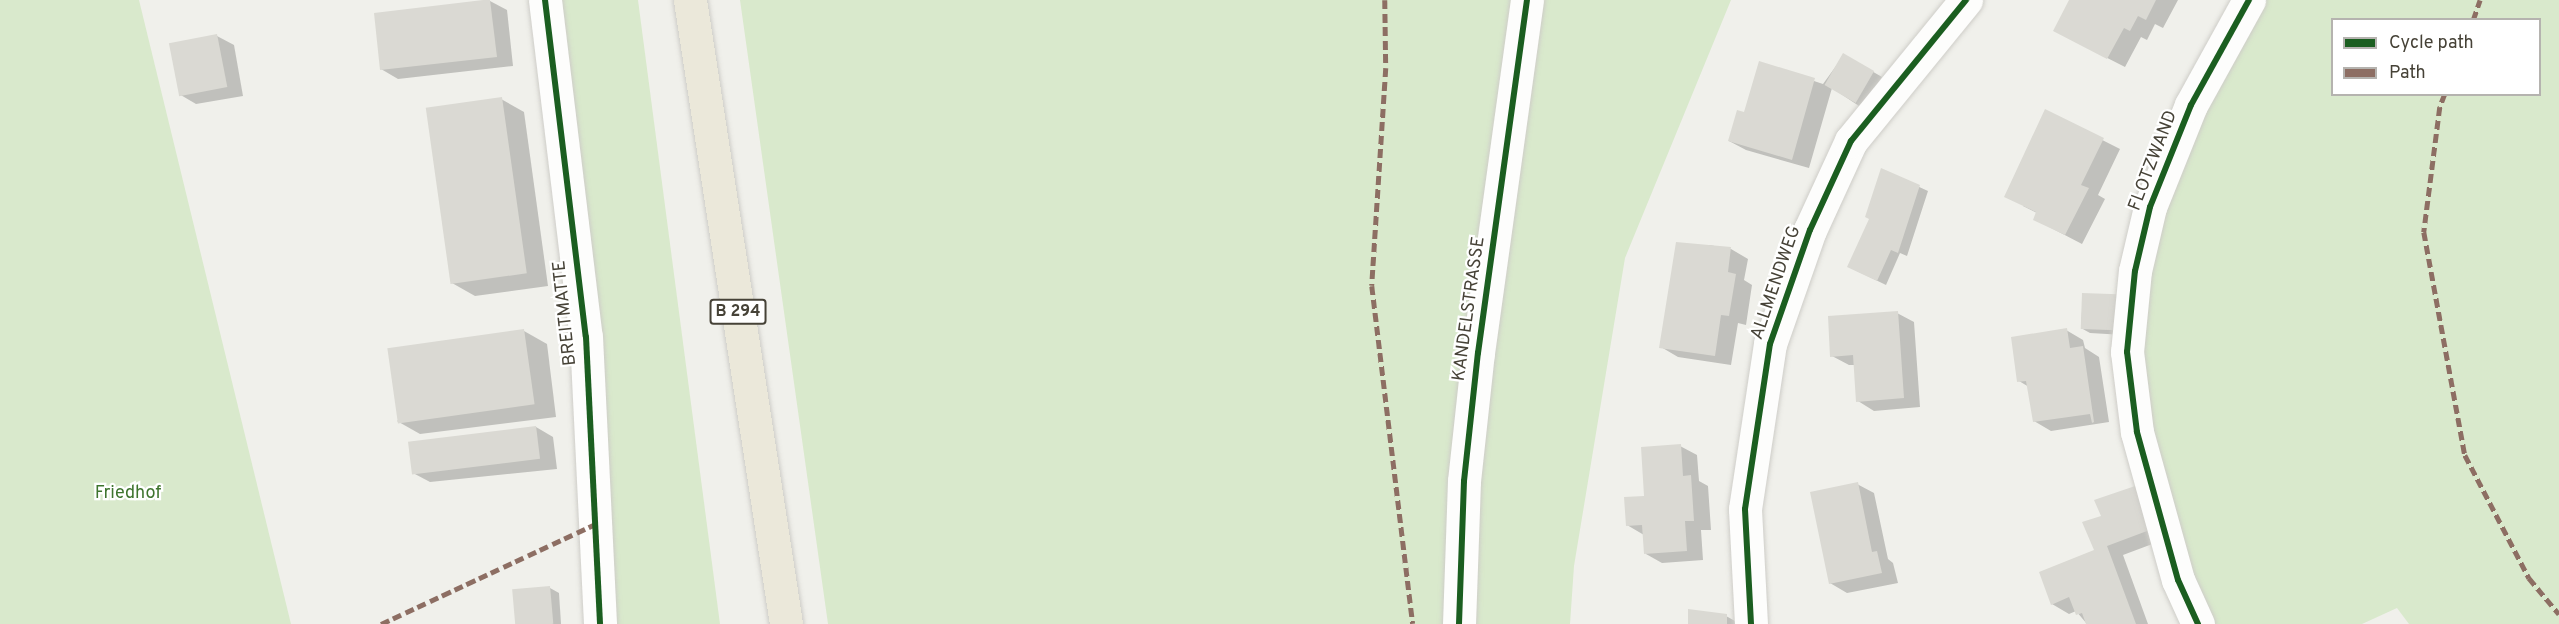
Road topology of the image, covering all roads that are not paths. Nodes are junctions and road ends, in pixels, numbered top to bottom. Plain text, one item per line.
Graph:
1 (545, 0) edge
2 (690, 0) edge
3 (1527, 0) edge
4 (1966, 0) edge
5 (2249, 0) edge
6 (600, 624) edge
7 (786, 624) edge
8 (1459, 624) edge
9 (1751, 624) edge
10 (2198, 624) edge

1 - 6 street, BREITMATTE
2 - 7 highway, B 294
3 - 8 street, KANDELSTRASSE
4 - 9 street, ALLMENDWEG
5 - 10 street, FLOTZWAND

